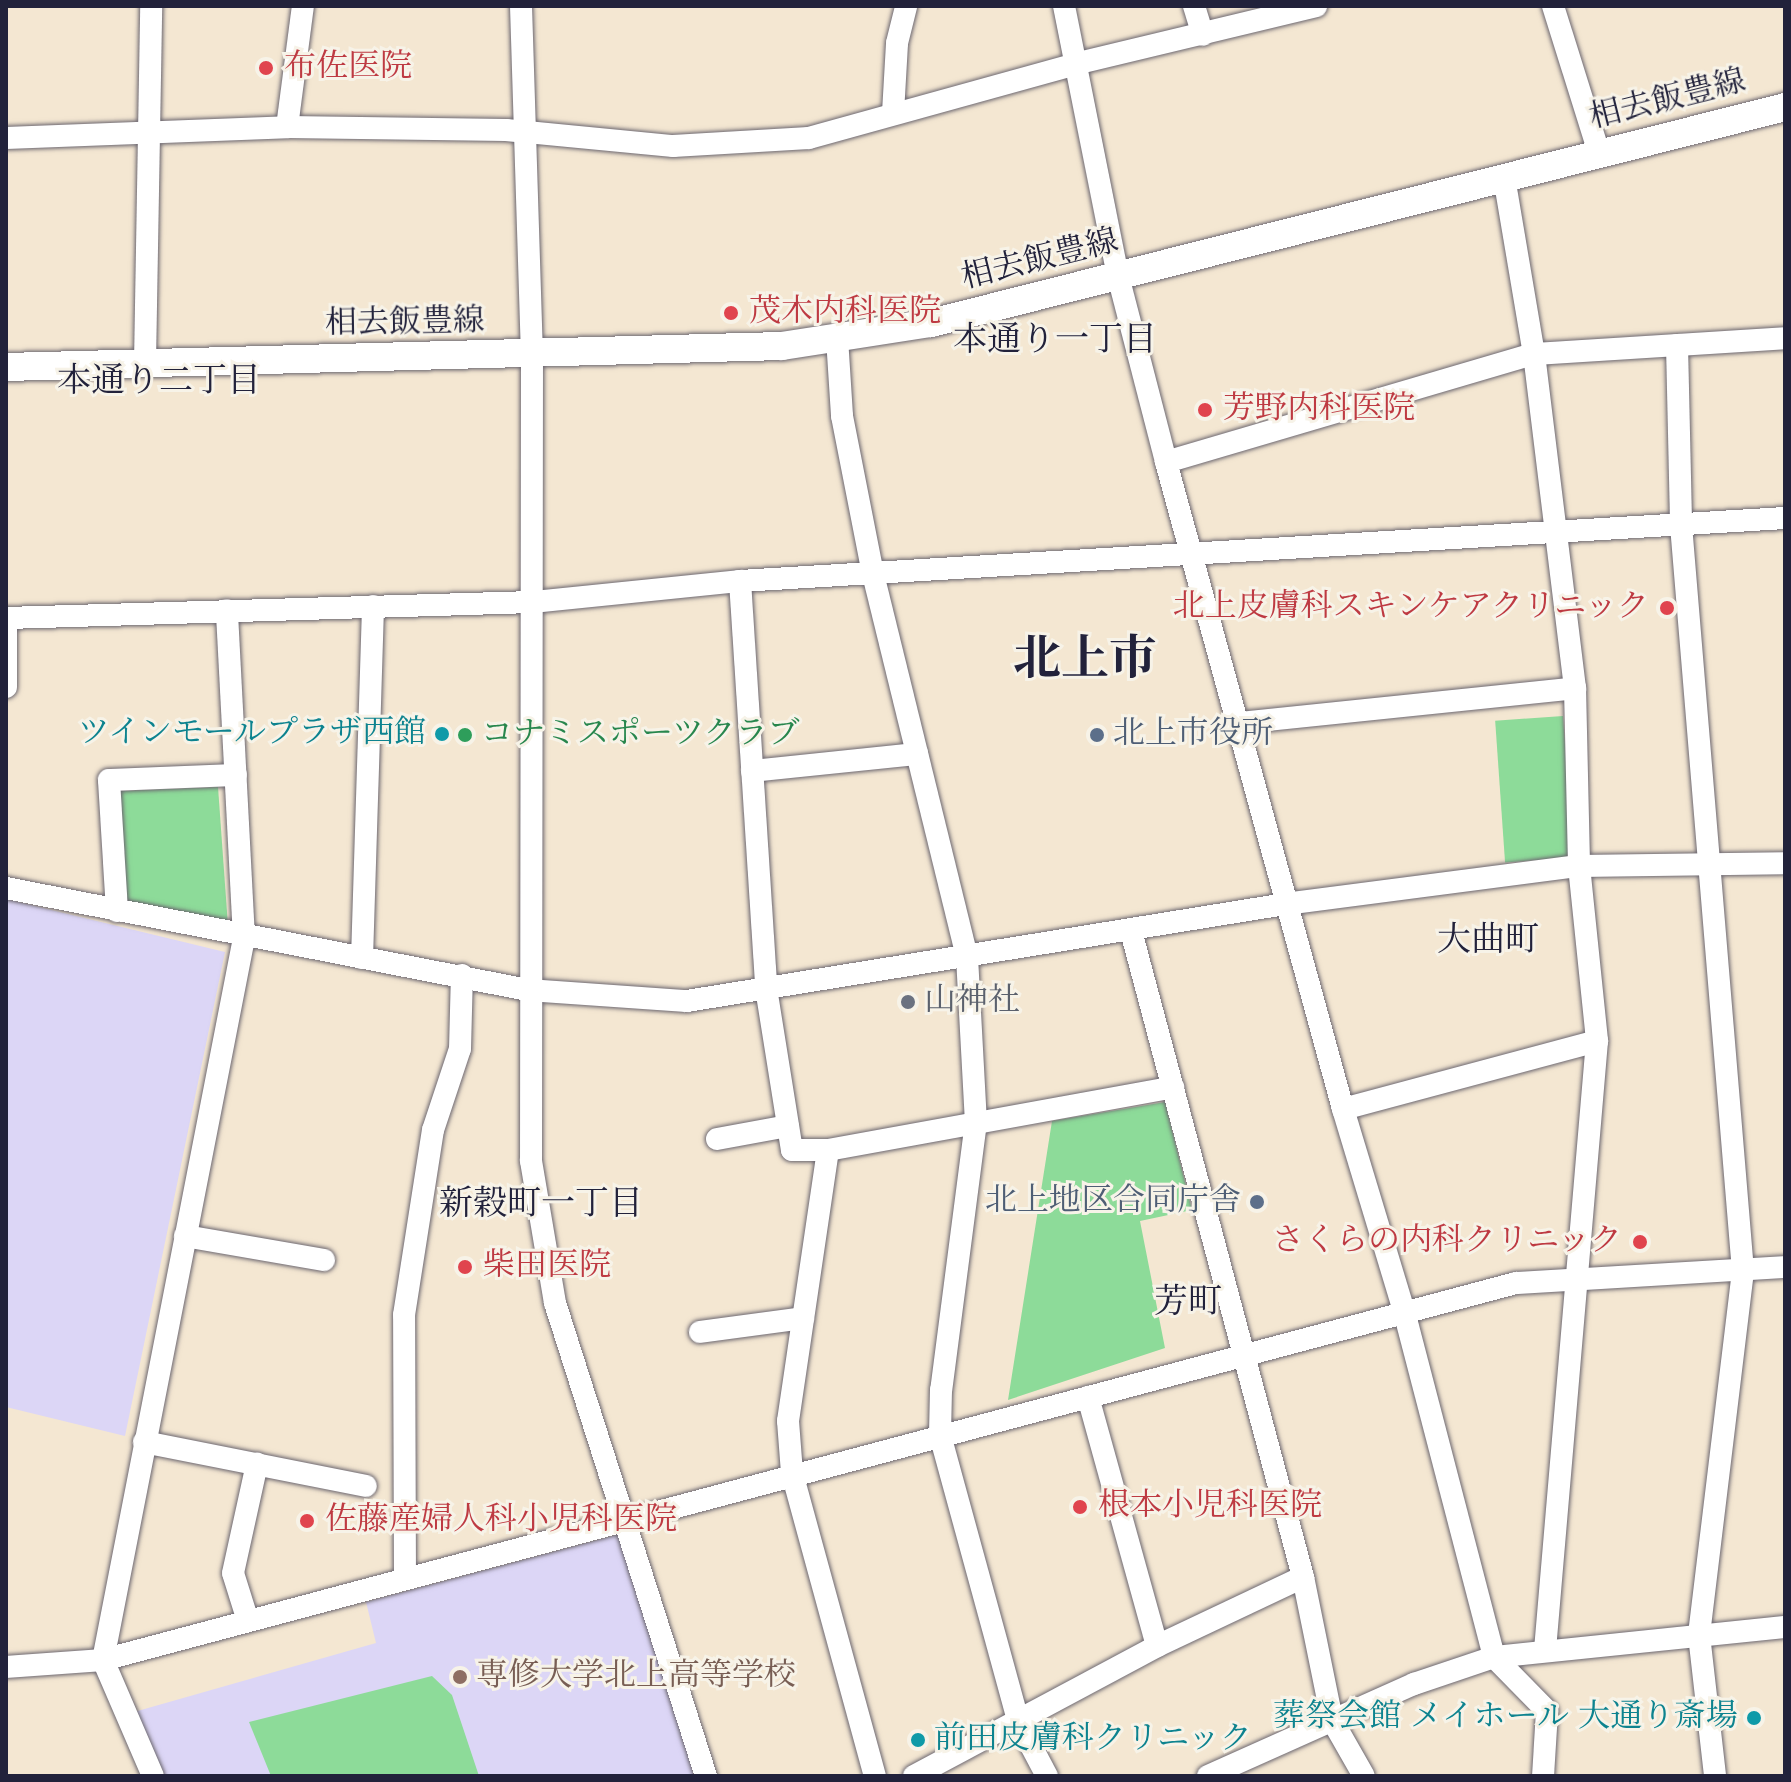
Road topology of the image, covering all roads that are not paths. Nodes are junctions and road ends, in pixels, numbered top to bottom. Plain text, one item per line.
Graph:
1 (151, 6) edge
2 (303, 6) edge
3 (521, 6) edge
4 (906, 6) edge
5 (1064, 6) edge
6 (1194, 6) edge
7 (1316, 6) edge
8 (1553, 6) edge
9 (1203, 35) junction
10 (1075, 64) junction
11 (1785, 107) edge
12 (893, 113) junction
13 (287, 127) junction
14 (525, 133) junction
15 (149, 135) junction
16 (6, 138) edge
17 (1599, 153) junction
18 (1504, 177) junction
19 (1118, 276) junction
20 (837, 338) junction
21 (1785, 338) edge
22 (1677, 345) junction
23 (1534, 354) junction
24 (532, 355) junction
25 (145, 363) junction
26 (6, 367) edge
27 (1166, 462) junction
28 (1785, 518) edge
29 (1681, 525) junction
30 (1557, 534) junction
31 (1194, 557) junction
32 (873, 574) junction
33 (740, 581) junction
34 (533, 602) junction
35 (373, 606) junction
36 (227, 610) junction
37 (6, 618) edge
38 (6, 687) edge
39 (1575, 688) junction
40 (1239, 723) junction
41 (917, 754) junction
42 (752, 771) junction
43 (236, 775) junction
44 (1785, 863) edge
45 (1705, 865) junction
46 (1579, 866) junction
47 (6, 888) edge
48 (1285, 904) junction
49 (117, 911) junction
50 (1131, 931) junction
51 (244, 938) junction
52 (967, 957) junction
53 (362, 958) junction
54 (462, 975) junction
55 (766, 988) junction
56 (528, 990) junction
57 (1597, 1041) junction
58 (1173, 1087) junction
59 (1343, 1109) junction
60 (976, 1122) junction
61 (788, 1126) junction
62 (717, 1139) dead end
63 (828, 1150) junction
64 (185, 1236) junction
65 (324, 1260) dead end
66 (1785, 1267) edge
67 (1743, 1271) junction
68 (1573, 1278) junction
69 (1405, 1315) junction
70 (803, 1318) junction
71 (700, 1332) dead end
72 (1245, 1358) junction
73 (1088, 1397) junction
74 (940, 1435) junction
75 (144, 1442) junction
76 (257, 1464) junction
77 (792, 1473) junction
78 (366, 1486) dead end
79 (627, 1518) junction
80 (1303, 1577) junction
81 (405, 1579) junction
82 (248, 1621) junction
83 (1785, 1627) edge
84 (1699, 1635) junction
85 (1157, 1646) junction
86 (1545, 1650) junction
87 (1494, 1657) junction
88 (103, 1660) junction
89 (6, 1667) edge
90 (1332, 1720) junction
91 (1018, 1721) junction
92 (153, 1776) edge
93 (706, 1776) edge
94 (875, 1776) edge
95 (914, 1776) edge
96 (1047, 1776) edge
97 (1208, 1776) edge
98 (1364, 1776) edge
99 (1543, 1776) edge
100 (1715, 1776) edge

1 - 15 street
2 - 13 street
3 - 14 street
4 - 12 street
5 - 10 street
6 - 9 street
7 - 9 street
8 - 17 street
9 - 10 street
10 - 12 street
10 - 19 street
11 - 17 main road, 相去飯豊線
12 - 14 street
13 - 14 street
13 - 15 street
14 - 24 street
15 - 16 street
15 - 25 street
17 - 18 main road, 相去飯豊線
18 - 19 main road, 相去飯豊線
18 - 23 street
19 - 20 main road, 相去飯豊線
19 - 27 street
20 - 24 main road, 相去飯豊線
20 - 32 street
21 - 22 street
22 - 23 street
22 - 29 street
23 - 27 street
23 - 30 street
24 - 25 main road, 相去飯豊線
24 - 34 street
25 - 26 main road, 相去飯豊線
27 - 31 street
28 - 29 street
29 - 30 street
29 - 45 street
30 - 31 street
30 - 39 street
31 - 32 street
31 - 40 street
32 - 33 street
32 - 41 street
33 - 34 street
33 - 42 street
34 - 35 street
34 - 56 street
35 - 36 street
35 - 53 street
36 - 37 street
36 - 43 street
37 - 38 street
39 - 40 street
39 - 46 street
40 - 48 street
41 - 42 street
41 - 52 street
42 - 55 street
43 - 49 street
43 - 51 street
44 - 45 street
45 - 46 street
45 - 67 street
46 - 48 street
46 - 57 street
47 - 49 street
48 - 50 street
48 - 59 street
49 - 51 street
50 - 52 street
50 - 58 street
51 - 53 street
51 - 64 street
52 - 55 street
52 - 60 street
53 - 54 street
54 - 56 street
54 - 81 street
55 - 56 street
55 - 61 street
56 - 79 street
57 - 59 street
57 - 68 street
58 - 60 street
58 - 72 street
59 - 69 street
60 - 63 street
60 - 74 street
61 - 62 street
61 - 63 street
63 - 70 street
64 - 65 street
64 - 75 street
66 - 67 street
67 - 68 street
67 - 84 street
68 - 69 street
68 - 86 street
69 - 72 street
69 - 87 street
70 - 71 street
70 - 77 street
72 - 73 street
72 - 80 street
73 - 74 street
73 - 85 street
74 - 77 street
74 - 91 street
75 - 76 street
75 - 88 street
76 - 78 street
76 - 82 street
77 - 79 street
77 - 94 street
79 - 81 street
79 - 93 street
80 - 85 street
80 - 90 street
81 - 82 street
82 - 88 street
83 - 84 street
84 - 86 street
84 - 100 street
85 - 91 street
86 - 87 street
87 - 90 street
87 - 99 street
88 - 89 street
88 - 92 street
90 - 97 street
90 - 98 street
91 - 95 street
91 - 96 street

